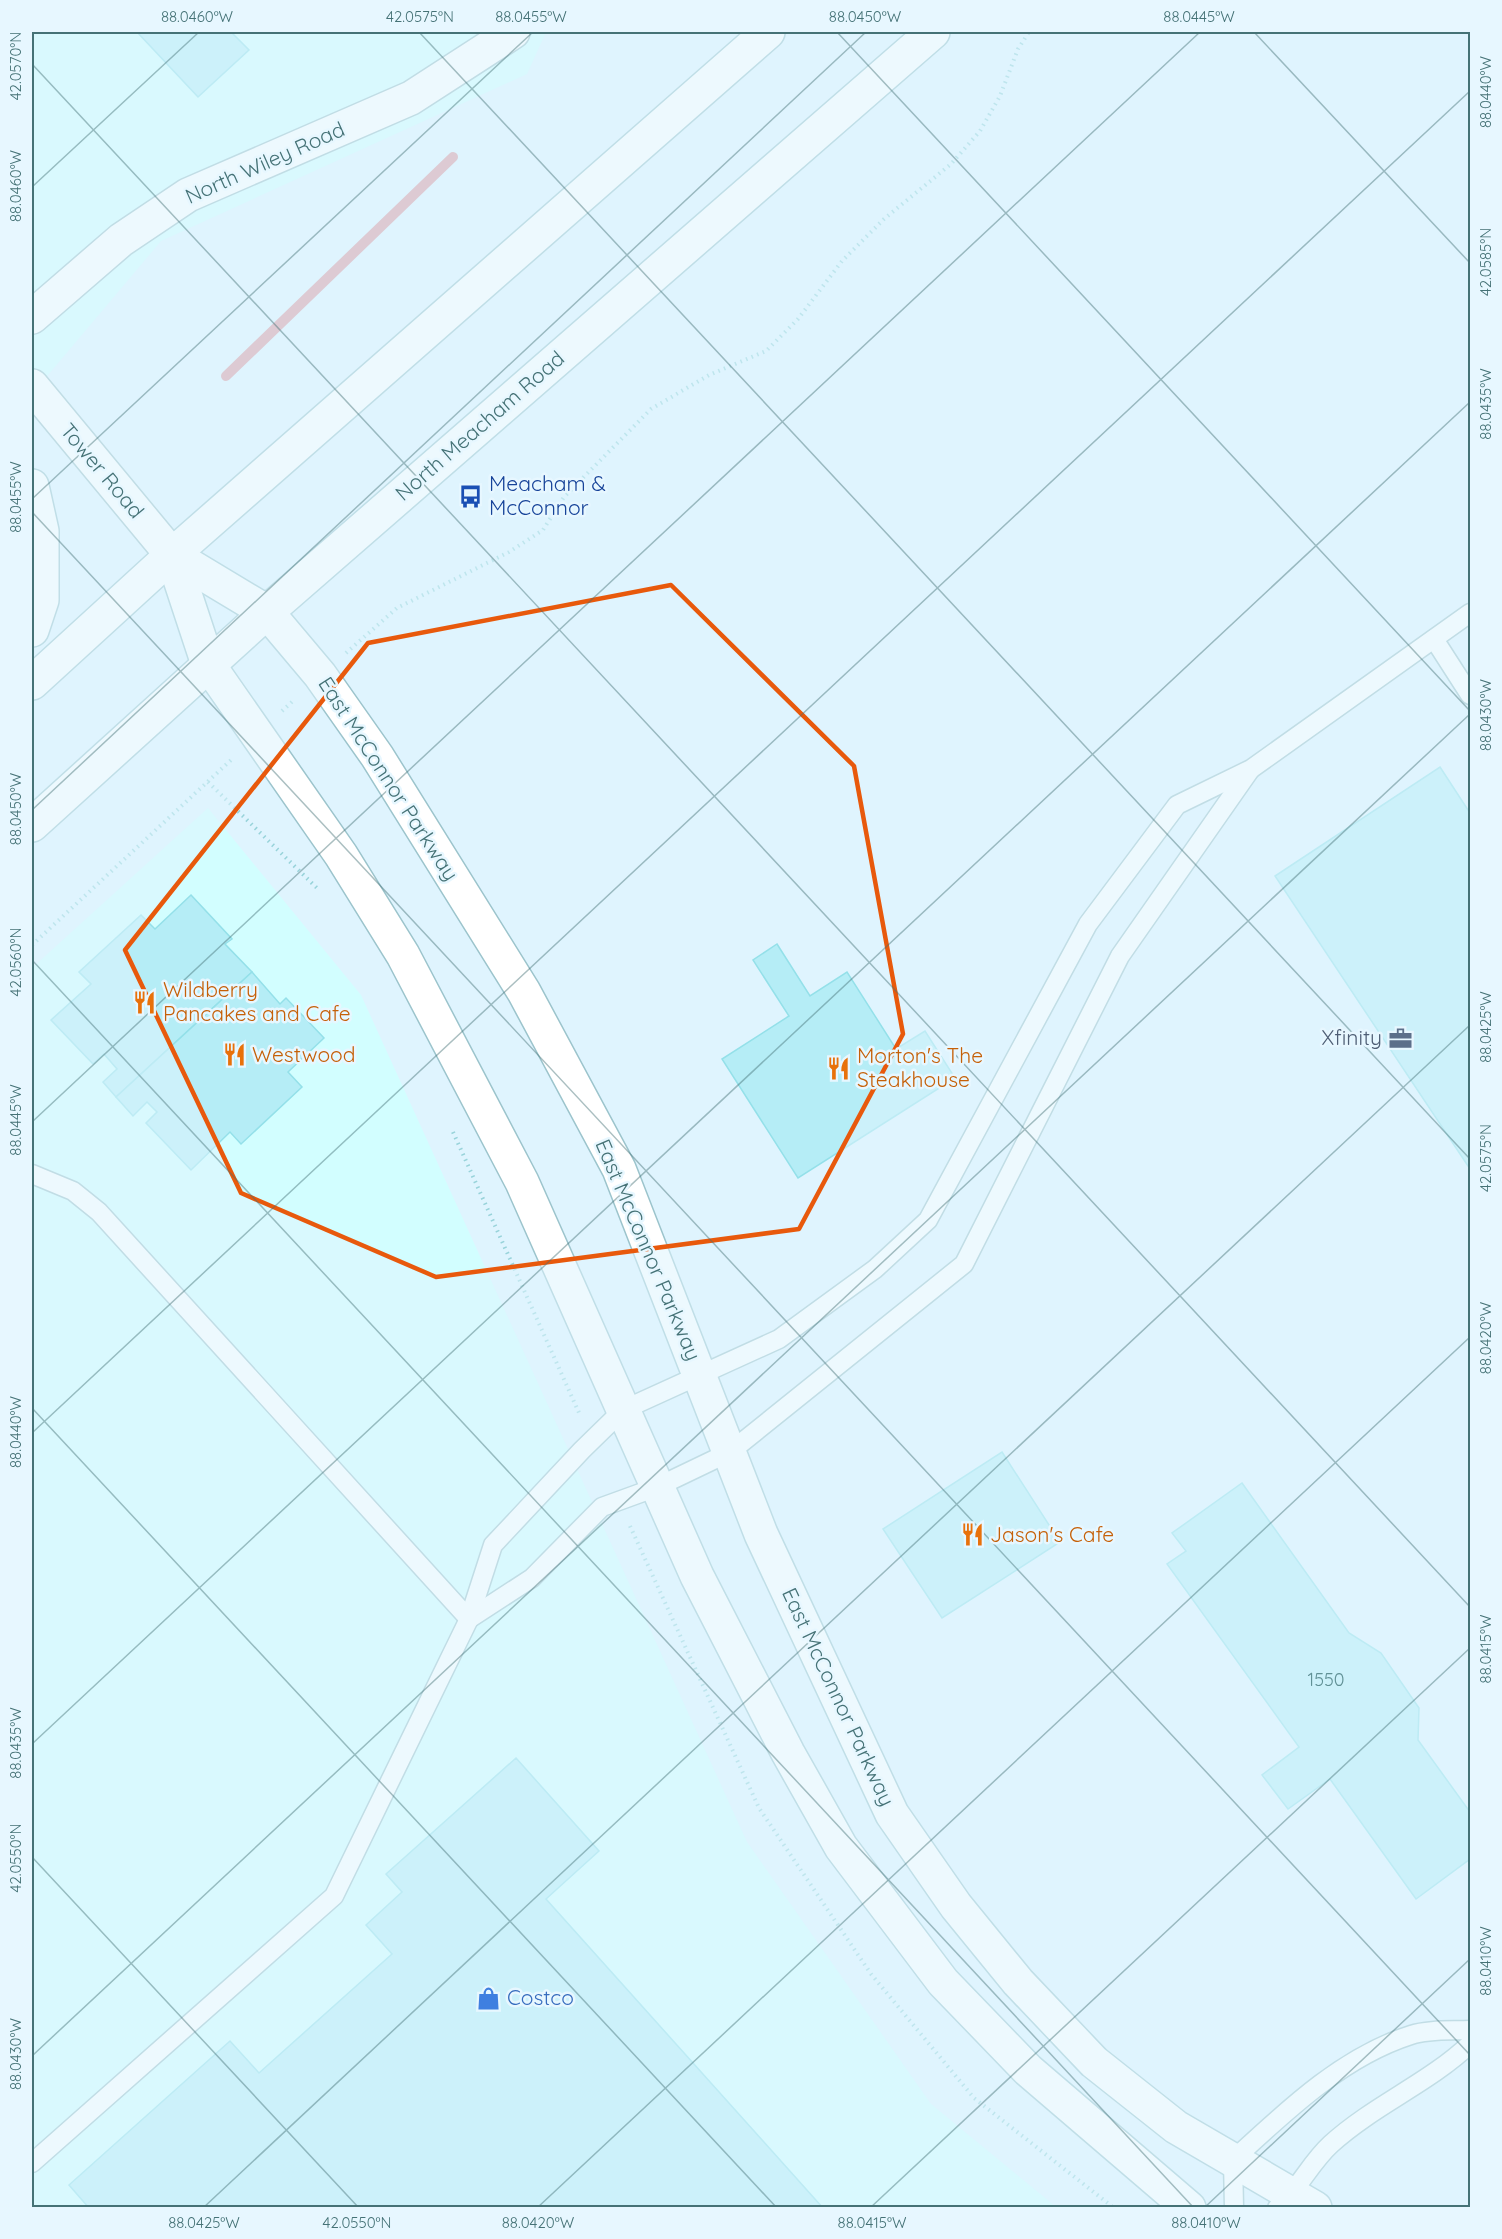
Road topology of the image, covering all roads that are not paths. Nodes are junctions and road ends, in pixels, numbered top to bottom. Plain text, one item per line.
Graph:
1 (513, 32) edge
2 (768, 32) edge
3 (933, 32) edge
4 (32, 317) edge
5 (32, 386) edge
6 (32, 486) edge
7 (172, 555) junction
8 (267, 612) junction
9 (1470, 613) edge
10 (32, 630) edge
11 (1434, 639) junction
12 (208, 664) junction
13 (32, 683) edge
14 (1470, 695) edge
15 (1251, 769) junction
16 (32, 825) edge
17 (32, 1174) edge
18 (700, 1376) junction
19 (623, 1410) junction
20 (730, 1452) junction
21 (657, 1487) junction
22 (469, 1618) junction
23 (1470, 2030) edge
24 (1470, 2044) edge
25 (1233, 2160) junction
26 (32, 2163) edge
27 (1295, 2203) edge
28 (1189, 2208) edge
29 (1234, 2208) edge

1 - 4 street, North Wiley Road
2 - 7 street
3 - 8 street, North Meacham Road
5 - 7 street, Tower Road
6 - 10 street
7 - 8 street, East McConnor Parkway
7 - 12 street
7 - 13 street
8 - 12 street, North Meacham Road
8 - 18 street, East McConnor Parkway
9 - 11 lane
11 - 14 lane
11 - 15 lane
12 - 16 street, North Meacham Road
12 - 19 street
15 - 18 lane
15 - 20 lane
17 - 22 lane
18 - 19 lane
18 - 20 street, East McConnor Parkway
19 - 21 street
19 - 22 lane
20 - 21 lane
20 - 25 street, East McConnor Parkway
21 - 22 lane
21 - 28 street
22 - 26 lane
23 - 25 lane
24 - 27 lane
25 - 27 street, East McConnor Parkway
25 - 29 lane

